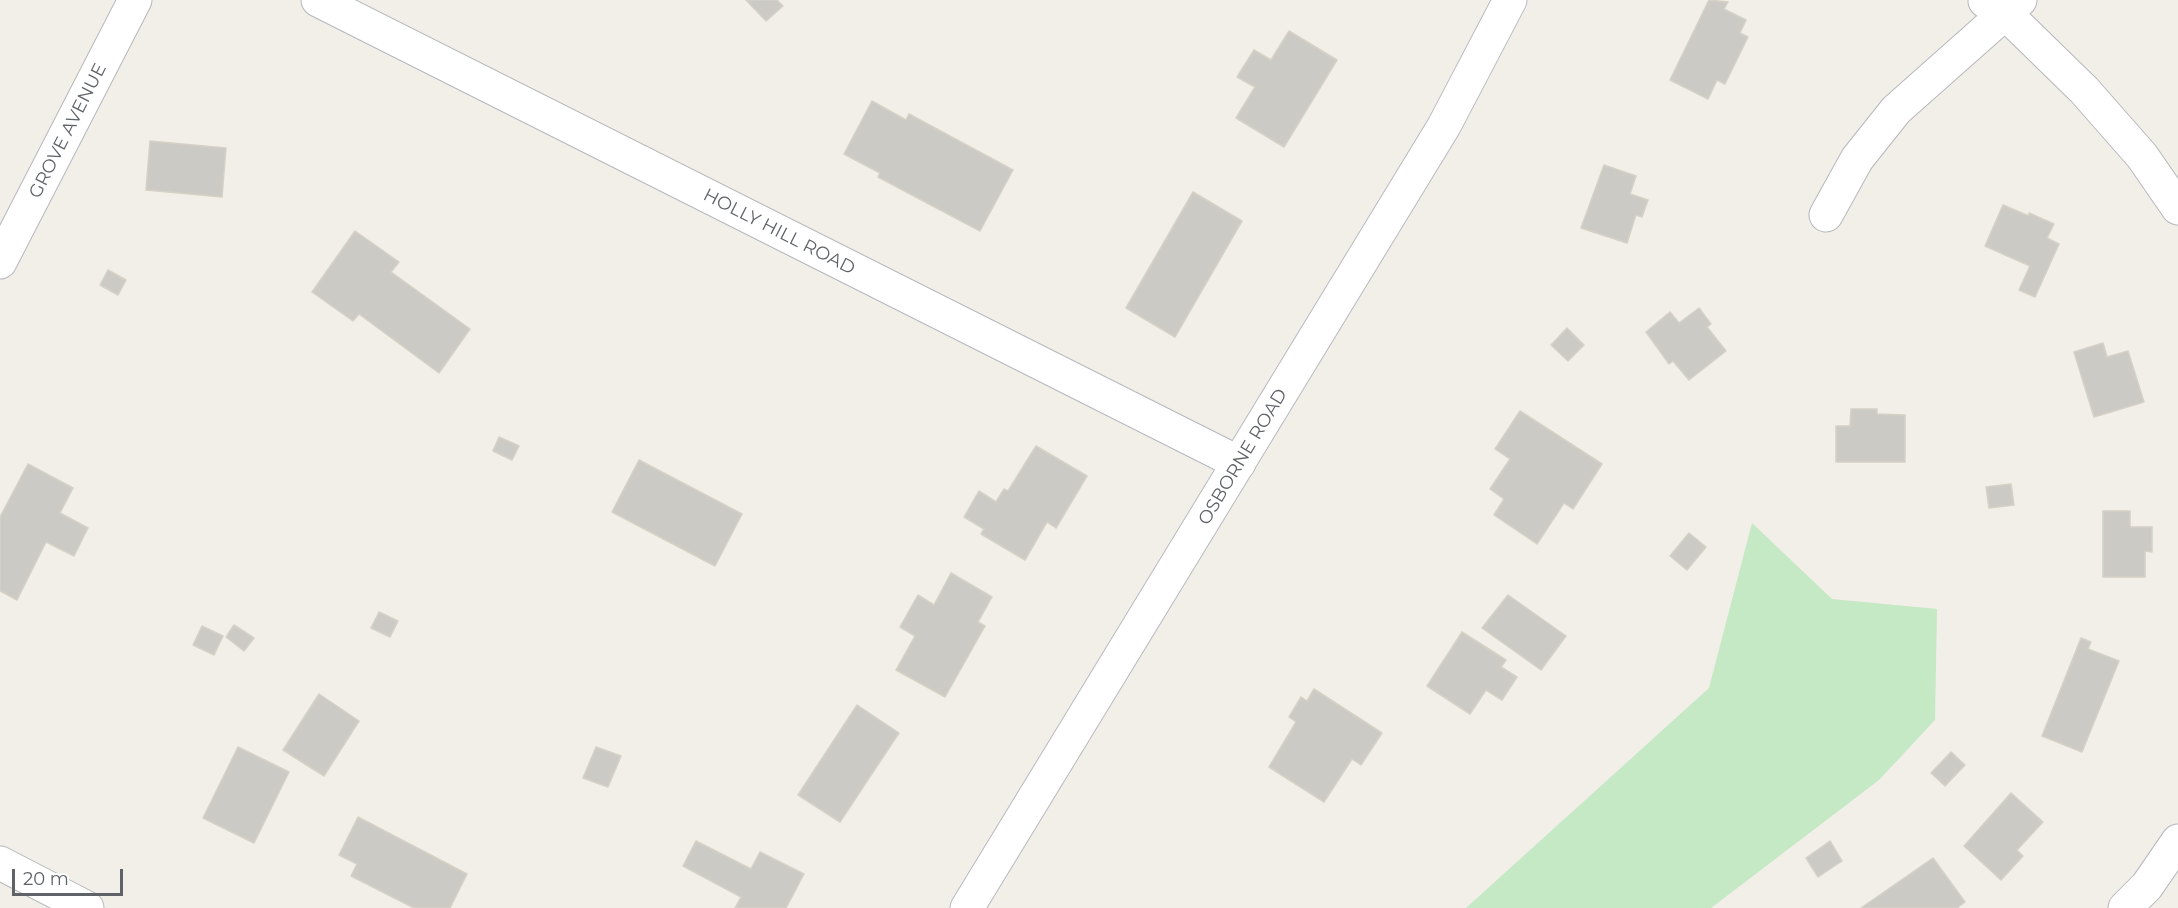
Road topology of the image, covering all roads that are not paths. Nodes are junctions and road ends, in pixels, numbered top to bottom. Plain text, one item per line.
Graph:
1 (135, 0) edge
2 (318, 0) edge
3 (1510, 0) edge
4 (2003, 4) edge
5 (13, 207) edge
6 (2178, 208) edge
7 (1826, 215) dead end
8 (0, 262) edge
9 (1239, 463) junction
10 (2178, 841) edge
11 (0, 863) edge
12 (87, 908) edge
13 (967, 908) edge
14 (2125, 908) edge

1 - 5 street, GROVE AVENUE
2 - 9 street, HOLLY HILL ROAD
3 - 9 street, OSBORNE ROAD
4 - 6 street
4 - 7 street
5 - 8 street, GROVE AVENUE
9 - 13 street, OSBORNE ROAD
10 - 14 street
11 - 12 street

